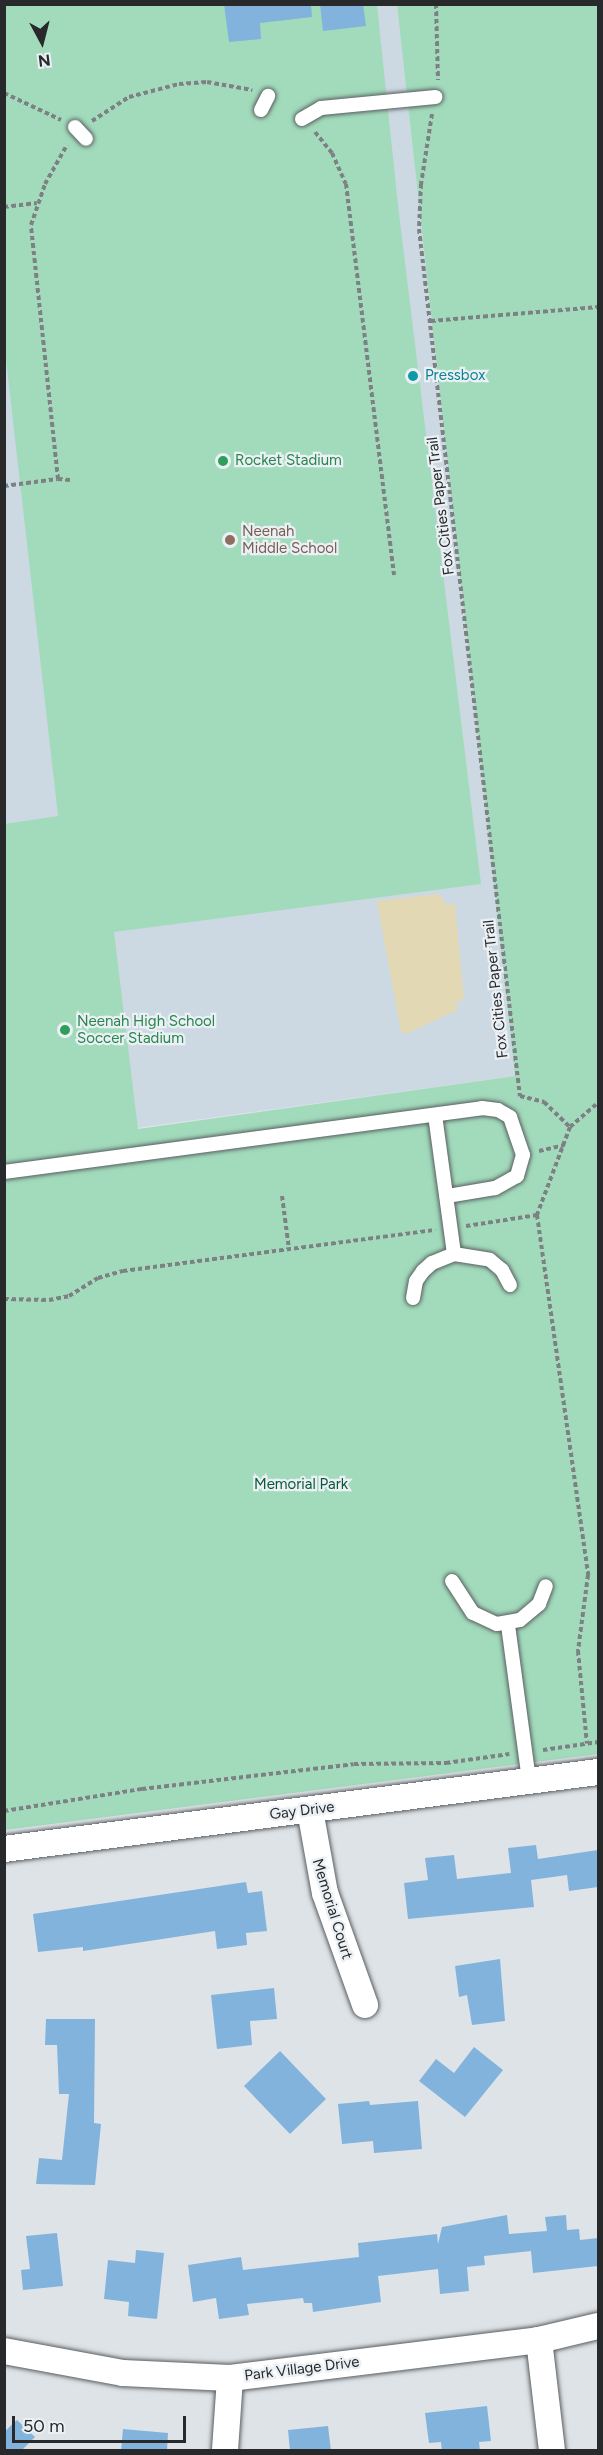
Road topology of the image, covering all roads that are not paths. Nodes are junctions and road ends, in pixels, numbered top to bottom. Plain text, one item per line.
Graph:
1 (268, 96) road end
2 (435, 97) dead end
3 (261, 110) dead end
4 (302, 120) road end
5 (435, 1115) junction
6 (4, 1172) edge
7 (447, 1196) junction
8 (454, 1254) junction
9 (510, 1285) dead end
10 (413, 1298) dead end
11 (452, 1581) dead end
12 (546, 1586) dead end
13 (508, 1625) junction
14 (598, 1773) edge
15 (529, 1781) junction
16 (309, 1810) junction
17 (4, 1849) edge
18 (365, 2005) dead end
19 (598, 2326) edge
20 (539, 2340) junction
21 (4, 2351) edge
22 (230, 2378) junction
23 (225, 2451) edge
24 (552, 2451) edge

1 - 3 lane
2 - 4 lane
5 - 6 lane
5 - 7 lane
5 - 7 lane
7 - 8 lane
8 - 9 lane
8 - 10 lane
11 - 13 lane
12 - 13 lane
13 - 15 lane
14 - 15 street, Gay Drive
15 - 16 street, Gay Drive
16 - 17 street, Gay Drive
16 - 18 street, Memorial Court
19 - 20 street, Park Village Drive
20 - 22 street, Park Village Drive
20 - 24 street
21 - 22 street, Park Village Drive
22 - 23 street

